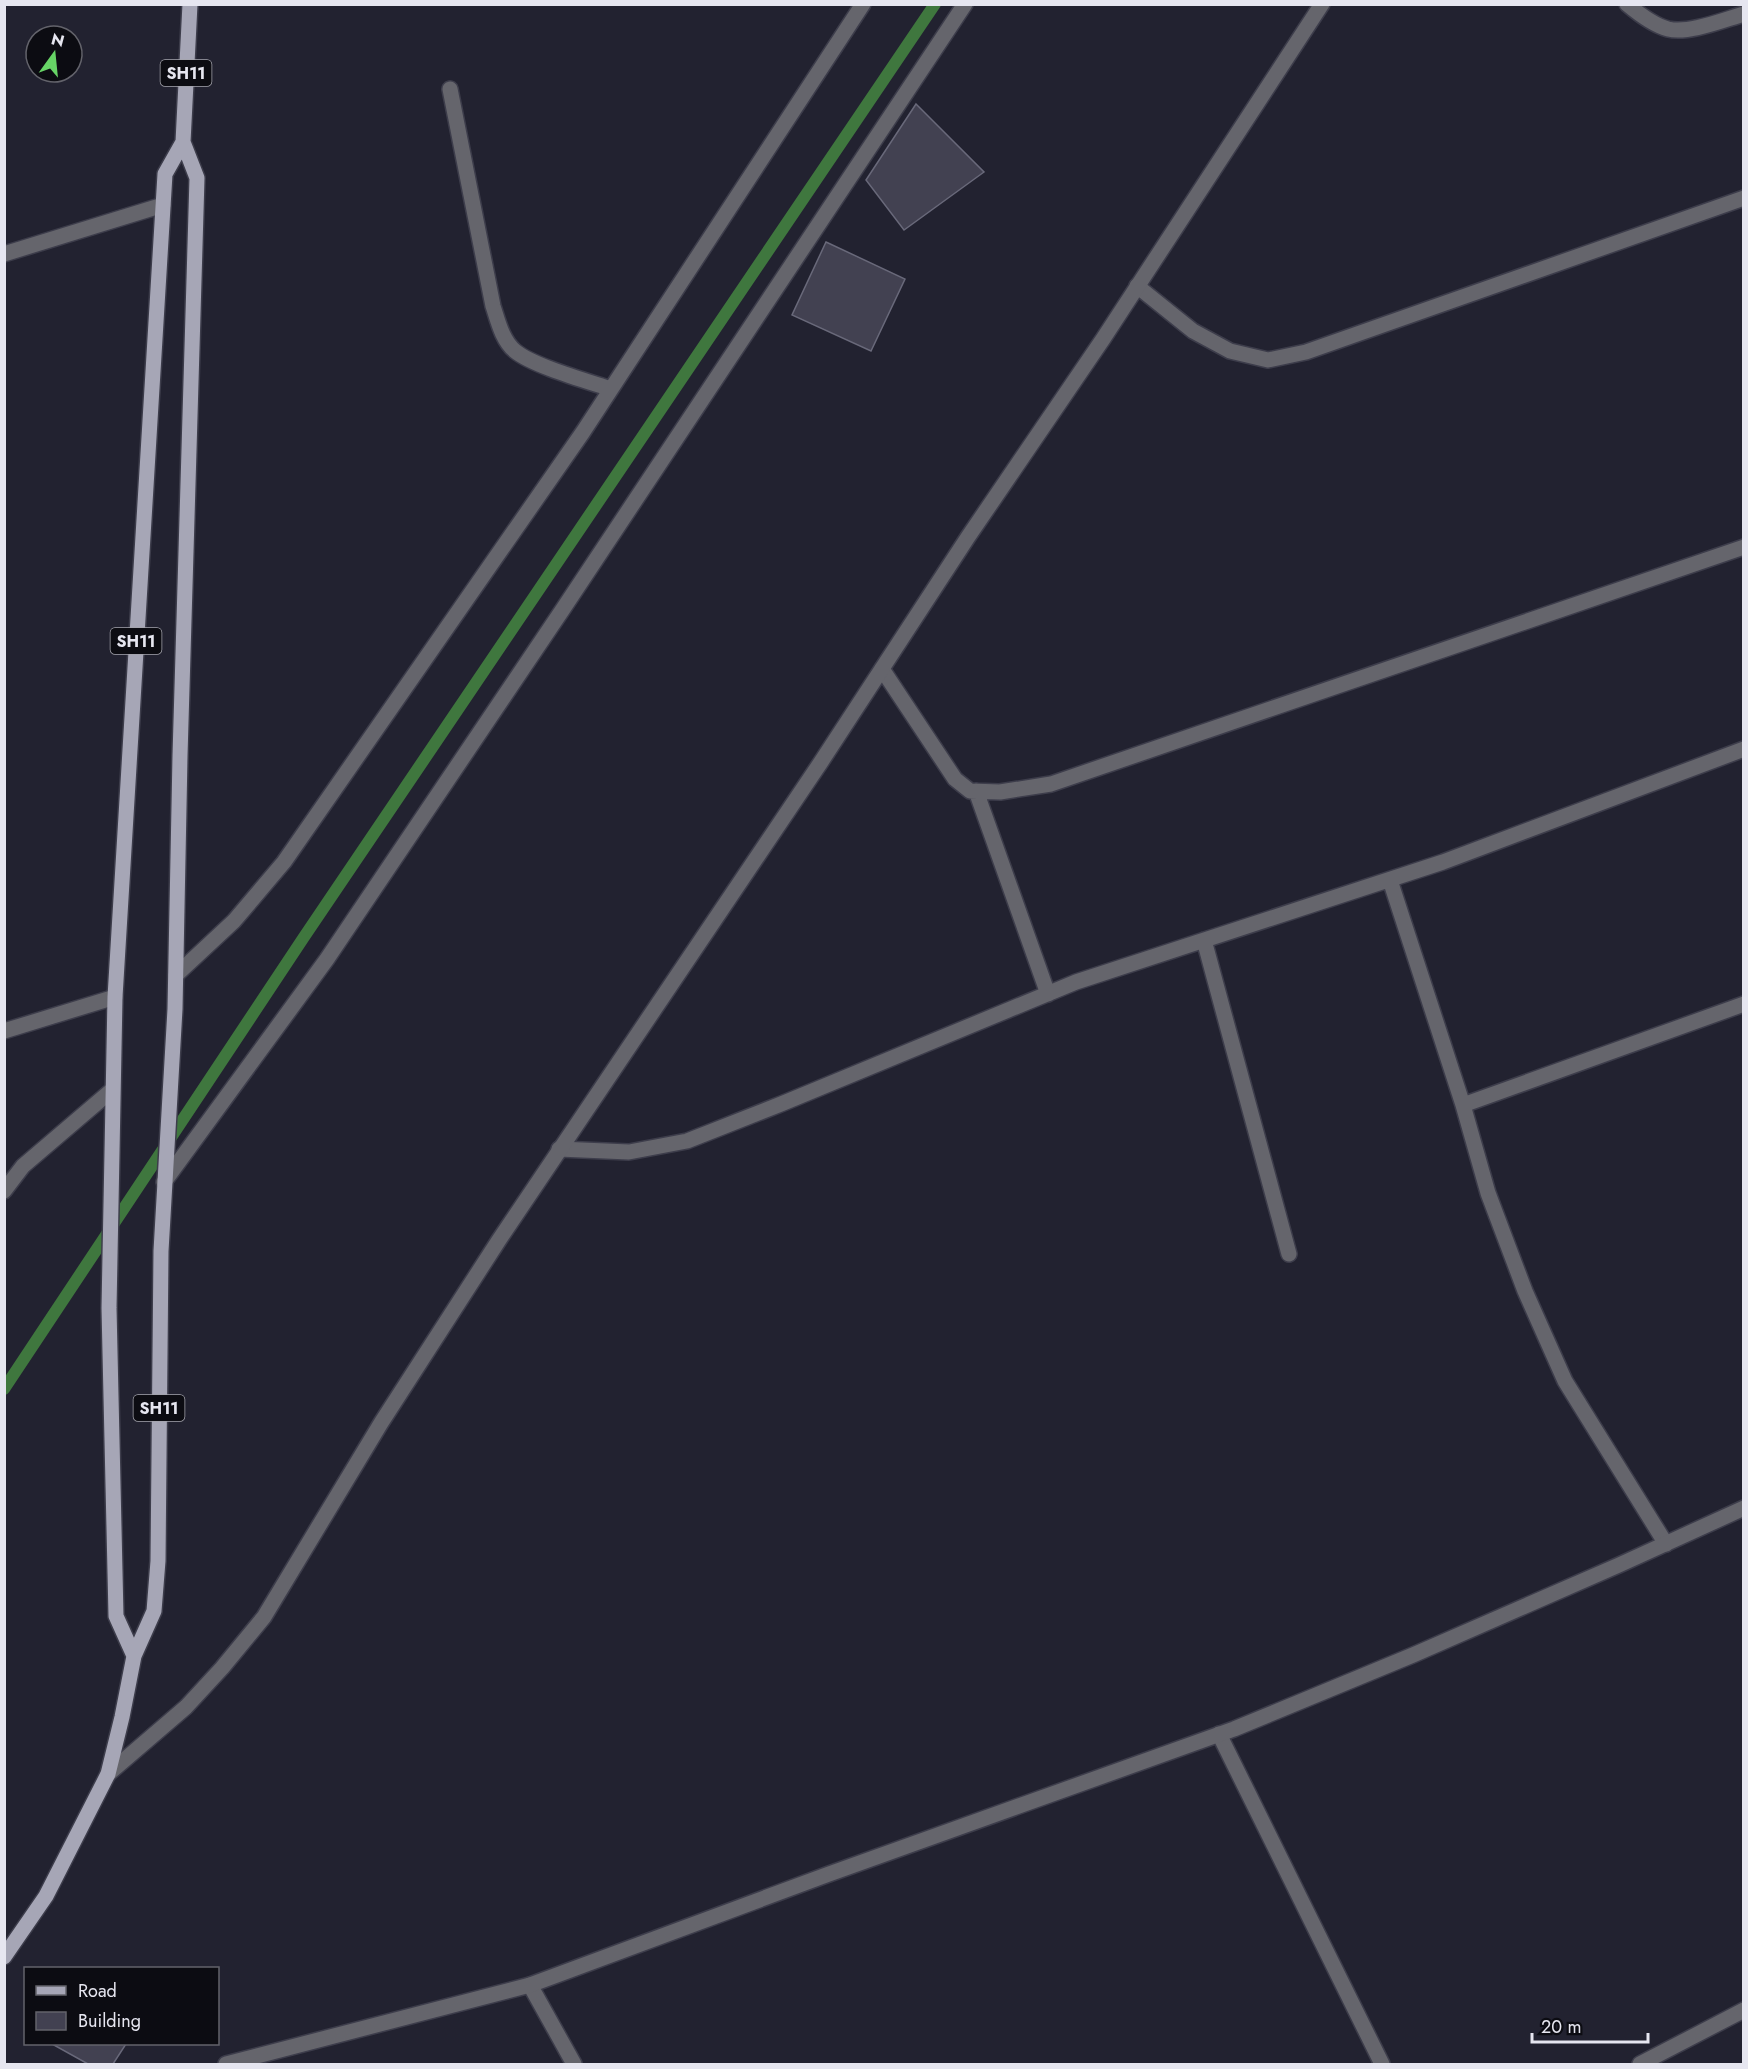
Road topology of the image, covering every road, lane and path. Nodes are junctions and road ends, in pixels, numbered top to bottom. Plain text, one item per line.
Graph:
1 (190, 4) edge
2 (863, 4) edge
3 (965, 4) edge
4 (1322, 4) edge
5 (1627, 4) edge
6 (1743, 14) edge
7 (450, 89) dead end
8 (183, 142) junction
9 (1743, 198) edge
10 (163, 205) junction
11 (4, 254) edge
12 (1137, 286) junction
13 (610, 389) junction
14 (1743, 547) edge
15 (882, 669) junction
16 (1743, 749) edge
17 (976, 791) junction
18 (1390, 880) junction
19 (1204, 940) junction
20 (176, 975) junction
21 (1048, 994) junction
22 (115, 996) junction
23 (1743, 1004) edge
24 (4, 1031) edge
25 (112, 1090) junction
26 (1462, 1105) junction
27 (559, 1149) junction
28 (164, 1182) junction
29 (4, 1191) edge
30 (1289, 1254) dead end
31 (1743, 1508) edge
32 (1666, 1544) junction
33 (134, 1656) junction
34 (1220, 1734) junction
35 (108, 1774) junction
36 (4, 1957) edge
37 (530, 1984) junction
38 (1743, 2010) edge
39 (226, 2064) edge
40 (574, 2064) edge
41 (1382, 2064) edge
42 (1640, 2064) edge

1 - 8 main road, SH11
2 - 13 street
3 - 28 street
4 - 12 street
5 - 6 street
7 - 13 street
8 - 10 main road, SH11
8 - 20 main road, SH11
9 - 12 street
10 - 11 street
10 - 22 main road, SH11
12 - 15 street
13 - 20 street
14 - 17 street
15 - 17 street
15 - 27 street
16 - 18 street
17 - 21 street
18 - 19 street
18 - 26 street
19 - 21 street
19 - 30 street
20 - 28 main road, SH11
21 - 27 street
22 - 24 street
22 - 25 main road, SH11
23 - 26 street
25 - 29 street
25 - 33 main road, SH11
26 - 32 street
27 - 35 street
28 - 33 main road, SH11
31 - 32 street
32 - 34 street
33 - 35 main road, SH11
34 - 37 street
34 - 41 street
35 - 36 main road, SH11
37 - 39 street
37 - 40 street
38 - 42 street

